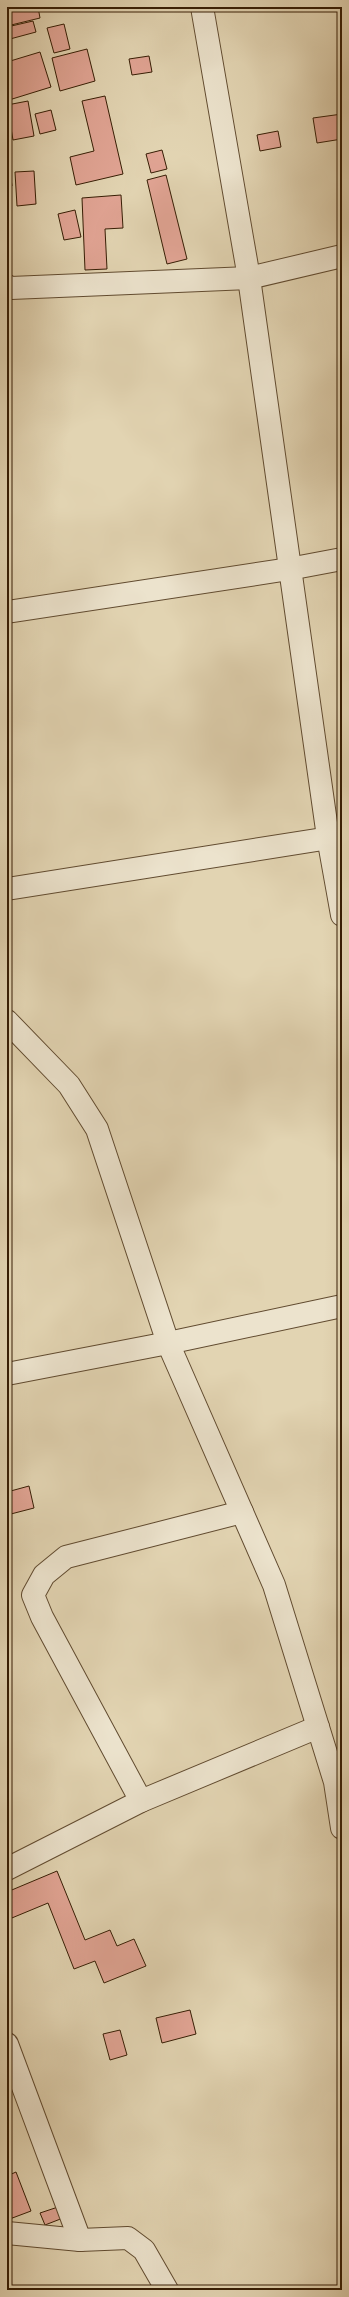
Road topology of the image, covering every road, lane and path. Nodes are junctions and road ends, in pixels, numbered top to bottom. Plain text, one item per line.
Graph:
1 (202, 7) edge
2 (342, 256) edge
3 (249, 278) junction
4 (7, 286) edge
5 (342, 559) edge
6 (290, 569) junction
7 (7, 612) edge
8 (335, 837) edge
9 (7, 889) edge
10 (342, 915) edge
11 (11, 1030) edge
12 (342, 1306) edge
13 (168, 1343) junction
14 (7, 1374) edge
15 (242, 1512) junction
16 (318, 1727) junction
17 (141, 1801) junction
18 (342, 1828) edge
19 (7, 1869) edge
20 (7, 2044) edge
21 (7, 2233) edge
22 (80, 2240) junction
23 (167, 2290) edge

1 - 3 street
2 - 3 street
3 - 4 street
3 - 6 street
5 - 6 street
6 - 7 street
6 - 8 street
8 - 9 street
8 - 10 street
11 - 13 street
12 - 13 street
13 - 14 street
13 - 15 street
15 - 16 street
15 - 17 street
16 - 17 street
16 - 18 street
17 - 19 street
20 - 22 street
21 - 22 street
22 - 23 street

